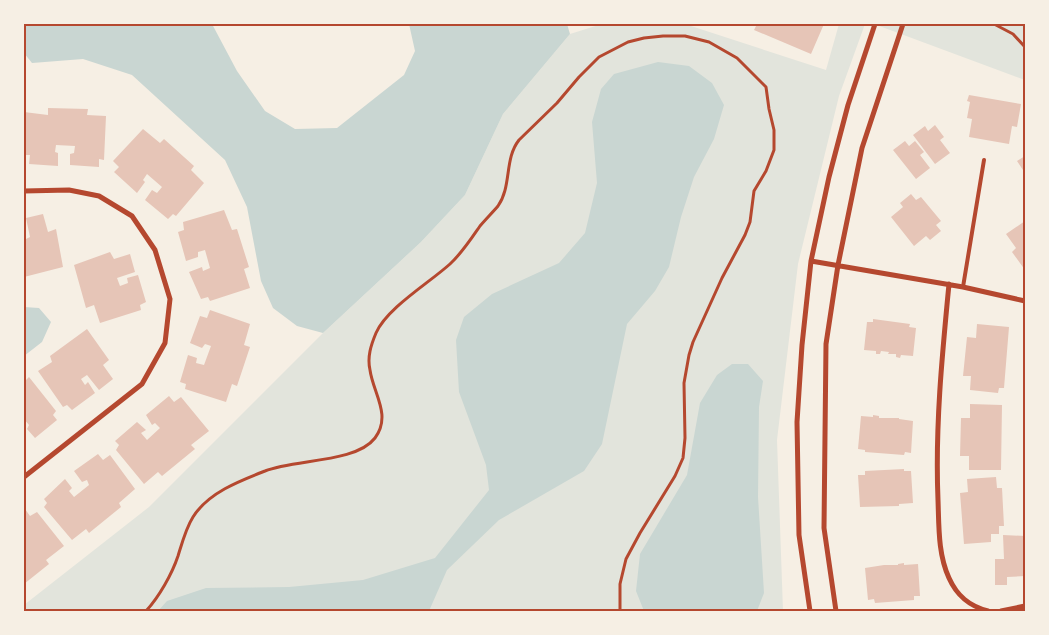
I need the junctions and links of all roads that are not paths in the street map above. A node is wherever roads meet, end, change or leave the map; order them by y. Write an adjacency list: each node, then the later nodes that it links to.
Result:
1 (875, 24): 5 (street)
2 (903, 24): 6 (street)
3 (984, 160): 8 (lane)
4 (24, 191): 10 (street)
5 (811, 261): 6 (street); 12 (street)
6 (838, 264): 7 (street); 13 (street)
7 (948, 284): 8 (street); 14 (street)
8 (963, 287): 9 (street)
9 (1025, 300)
10 (24, 477)
11 (1025, 606): 15 (street)
12 (810, 611)
13 (836, 611)
14 (988, 611)
15 (1001, 611)

